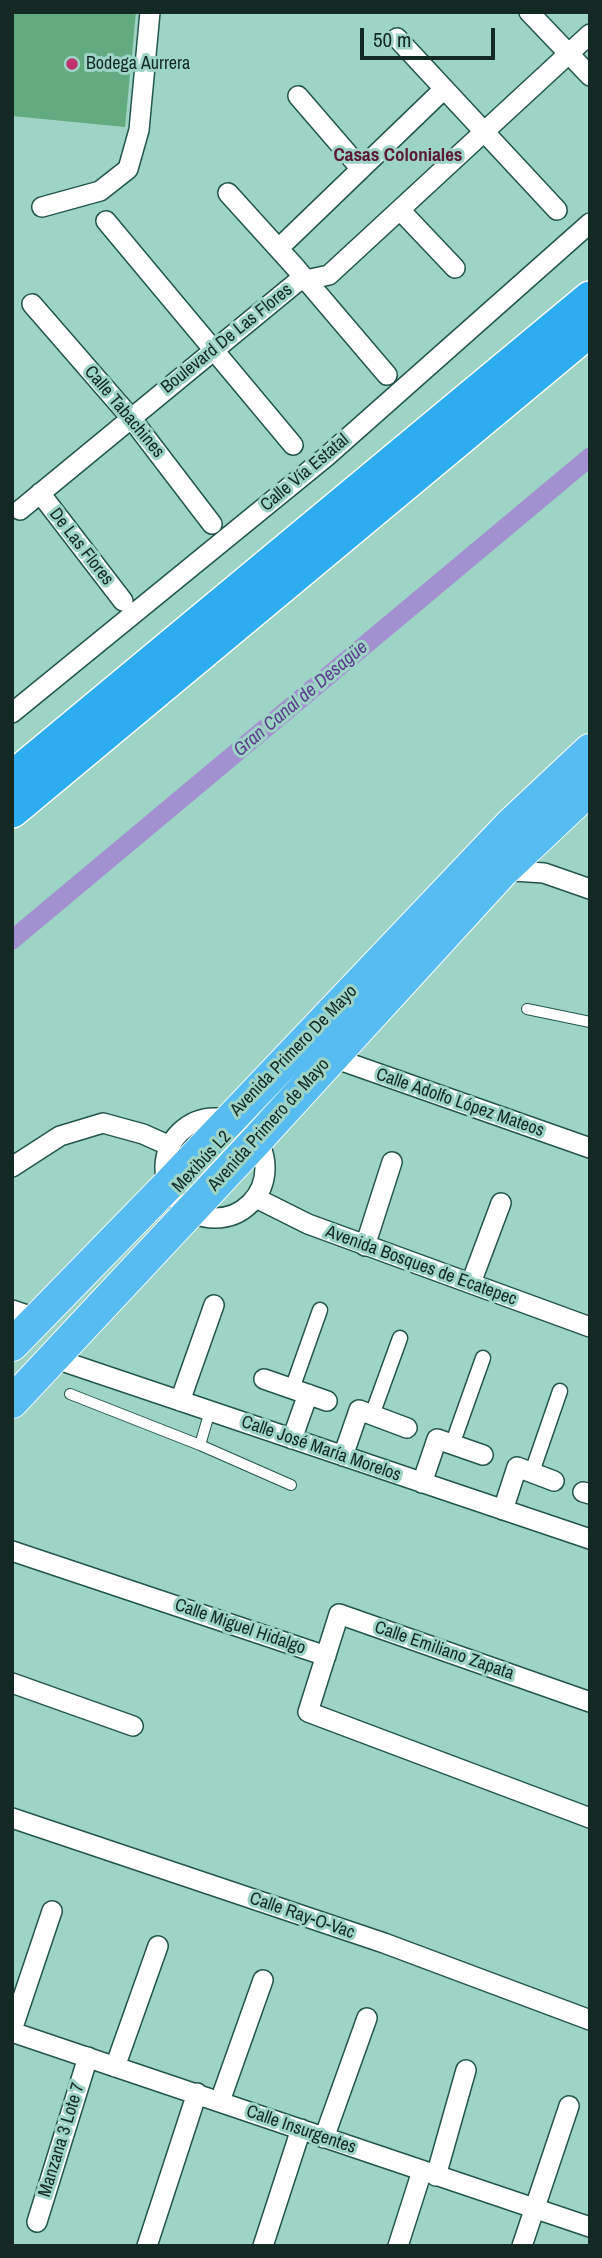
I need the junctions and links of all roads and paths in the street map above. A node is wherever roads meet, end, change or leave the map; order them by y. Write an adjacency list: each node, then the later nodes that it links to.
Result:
1 (150, 12): 12 (street)
2 (529, 12): 5 (street)
3 (590, 34): 5 (street, Boulevard De Las Flores)
4 (397, 38): 7 (street)
5 (568, 55): 6 (street); 9 (street, Boulevard De Las Flores)
6 (590, 76)
7 (444, 89): 9 (street); 10 (street)
8 (298, 96): 10 (street)
9 (484, 132): 13 (street, Boulevard De Las Flores); 14 (street)
10 (361, 169): 17 (street)
11 (228, 193): 17 (street)
12 (42, 207)
13 (400, 210): 18 (street); 19 (street, Boulevard De Las Flores)
14 (557, 210)
15 (106, 221): 23 (street)
16 (590, 223): 31 (street, Calle Vía Estatal)
17 (279, 248): 19 (street)
18 (455, 268)
19 (306, 280): 23 (street, Boulevard De Las Flores); 24 (street)
20 (590, 298): 33 (highway)
21 (32, 304): 25 (street, Calle Tabachines)
22 (590, 330): 34 (highway)
23 (215, 349): 25 (street, Boulevard De Las Flores); 26 (street)
24 (387, 375)
25 (131, 418): 27 (street, Boulevard De Las Flores); 29 (street, Calle Tabachines)
26 (293, 445)
27 (40, 493): 28 (street, Boulevard De Las Flores); 30 (street, De Las Flores)
28 (20, 510)
29 (212, 524)
30 (123, 601)
31 (12, 713)
32 (588, 768): 35 (highway, Avenida Primero De Mayo)
33 (12, 778)
34 (12, 810)
35 (523, 833): 36 (highway, Avenida Primero De Mayo); 37 (street)
36 (486, 870): 37 (street); 41 (highway, Avenida Primero de Mayo); 42 (highway, Avenida Primero De Mayo)
37 (544, 873): 38 (street)
38 (589, 888)
39 (527, 1009): 40 (lane)
40 (590, 1022)
41 (331, 1057): 42 (highway, Avenida Primero de Mayo); 44 (street, Calle Adolfo López Mateos)
42 (243, 1129): 43 (street); 47 (street); 48 (highway, Avenida Primero De Mayo)
43 (170, 1146): 46 (street); 48 (street)
44 (590, 1148)
45 (392, 1162): 50 (street)
46 (12, 1167)
47 (256, 1198): 48 (street); 50 (street, Avenida Bosques de Ecatepec)
48 (178, 1199): 55 (highway, Avenida Primero De Mayo); 57 (highway); 60 (lane, Mexibús L2)
49 (501, 1203): 51 (street)
50 (365, 1246): 51 (street, Avenida Bosques de Ecatepec)
51 (471, 1283): 54 (street, Avenida Bosques de Ecatepec)
52 (214, 1305): 64 (street)
53 (320, 1310): 61 (street)
54 (589, 1323)
55 (20, 1332)
56 (400, 1338): 68 (street)
57 (53, 1358): 64 (street, Calle José María Morelos); 66 (highway)
58 (483, 1358): 71 (street)
59 (264, 1379): 61 (street)
60 (12, 1389)
61 (300, 1391): 65 (street); 70 (street)
62 (560, 1391): 75 (street)
63 (70, 1394): 72 (lane)
64 (180, 1401): 67 (street, Calle José María Morelos)
65 (327, 1401)
66 (12, 1402)
67 (210, 1411): 70 (street, Calle José María Morelos); 72 (lane)
68 (372, 1415): 69 (street); 74 (street)
69 (407, 1428)
70 (292, 1439): 74 (street, Calle José María Morelos)
71 (452, 1445): 73 (street); 77 (street)
72 (200, 1446): 78 (lane)
73 (483, 1455)
74 (344, 1456): 77 (street, Calle José María Morelos)
75 (532, 1472): 76 (street); 79 (street)
76 (554, 1481)
77 (422, 1483): 79 (street, Calle José María Morelos)
78 (291, 1485)
79 (503, 1510): 80 (street, Calle José María Morelos)
80 (590, 1539)
81 (12, 1551): 82 (street, Calle Miguel Hidalgo)
82 (326, 1656): 84 (street, Calle Emiliano Zapata); 87 (street, Calle Miguel Hidalgo)
83 (12, 1683): 85 (street)
84 (590, 1703)
85 (133, 1726)
86 (12, 1818): 92 (street, Calle Ray-O-Vac)
87 (590, 1818)
88 (52, 1911): 93 (street)
89 (158, 1946): 95 (street)
90 (263, 1980): 98 (street)
91 (367, 2018): 101 (street)
92 (590, 2020)
93 (12, 2031): 94 (street, Calle Insurgentes)
94 (88, 2057): 95 (street, Calle Insurgentes); 104 (street, Manzana 3 Lote 7)
95 (115, 2067): 97 (street, Calle Insurgentes)
96 (466, 2070): 102 (street)
97 (197, 2093): 98 (street, Calle Insurgentes); 106 (street)
98 (220, 2101): 100 (street, Calle Insurgentes)
99 (569, 2106): 103 (street)
100 (301, 2129): 101 (street, Calle Insurgentes); 107 (street)
101 (324, 2138): 102 (street, Calle Insurgentes)
102 (429, 2173): 103 (street, Calle Insurgentes); 108 (street)
103 (535, 2208): 105 (street, Calle Insurgentes); 109 (street)
104 (37, 2222)
105 (590, 2227)
106 (147, 2246)
107 (263, 2246)
108 (398, 2246)
109 (522, 2246)

